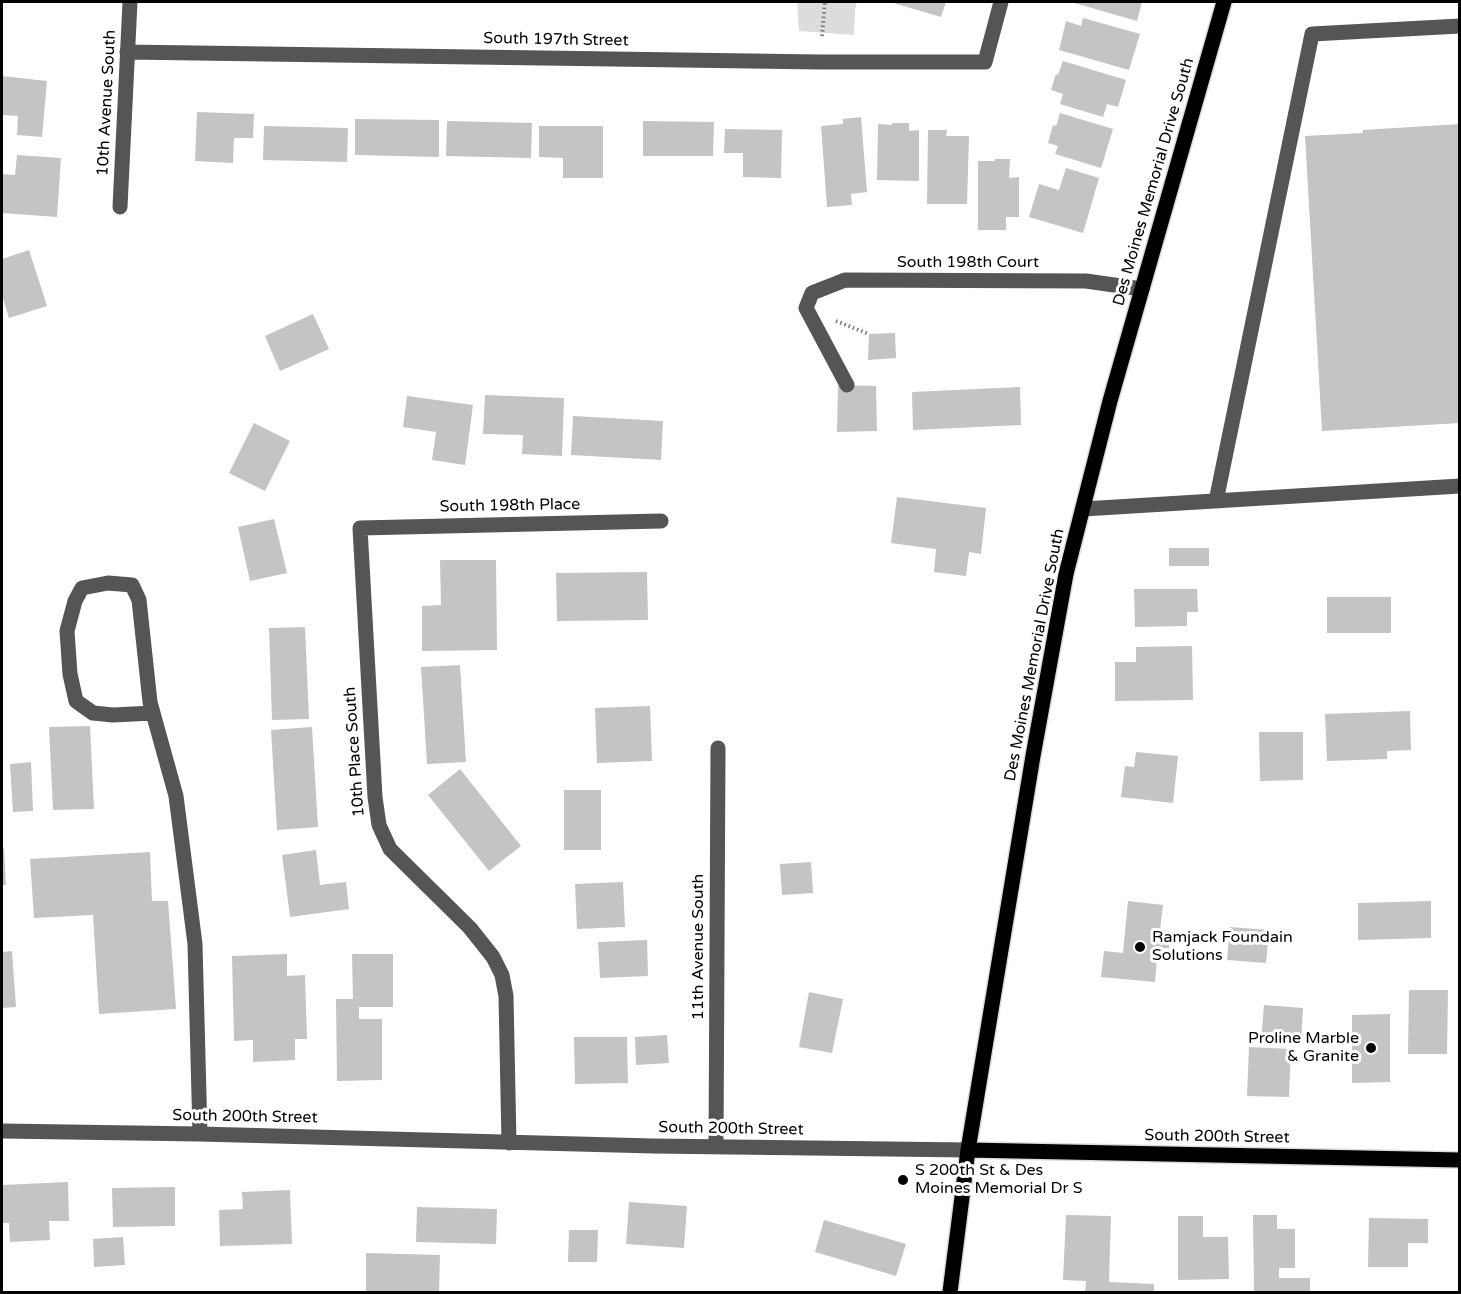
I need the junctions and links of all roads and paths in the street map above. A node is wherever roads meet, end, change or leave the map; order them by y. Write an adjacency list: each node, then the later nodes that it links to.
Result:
1 (130, 2): 7 (street, 10th Avenue South)
2 (825, 2): 6 (path)
3 (1001, 2): 7 (street, South 197th Street)
4 (1224, 2): 9 (main road, Des Moines Memorial Drive South)
5 (1460, 26): 12 (street)
6 (822, 36)
7 (128, 52): 8 (street, 10th Avenue South)
8 (120, 207)
9 (1142, 289): 10 (street, South 198th Court); 13 (main road, Des Moines Memorial Drive South)
10 (847, 385)
11 (1460, 486): 12 (street)
12 (1216, 501): 13 (street)
13 (1083, 509): 22 (main road, Des Moines Memorial Drive South)
14 (661, 520): 15 (street, South 198th Place)
15 (360, 528): 20 (street, 10th Place South)
16 (153, 713): 16 (street); 19 (street)
17 (718, 748): 21 (street, 11th Avenue South)
18 (2, 1131): 19 (street, South 200th Street)
19 (200, 1134): 20 (street, South 200th Street)
20 (509, 1143): 21 (street, South 200th Street)
21 (716, 1147): 22 (street, South 200th Street)
22 (968, 1150): 23 (main road, South 200th Street); 24 (main road, Des Moines Memorial Drive South)
23 (1460, 1160)
24 (950, 1293)

